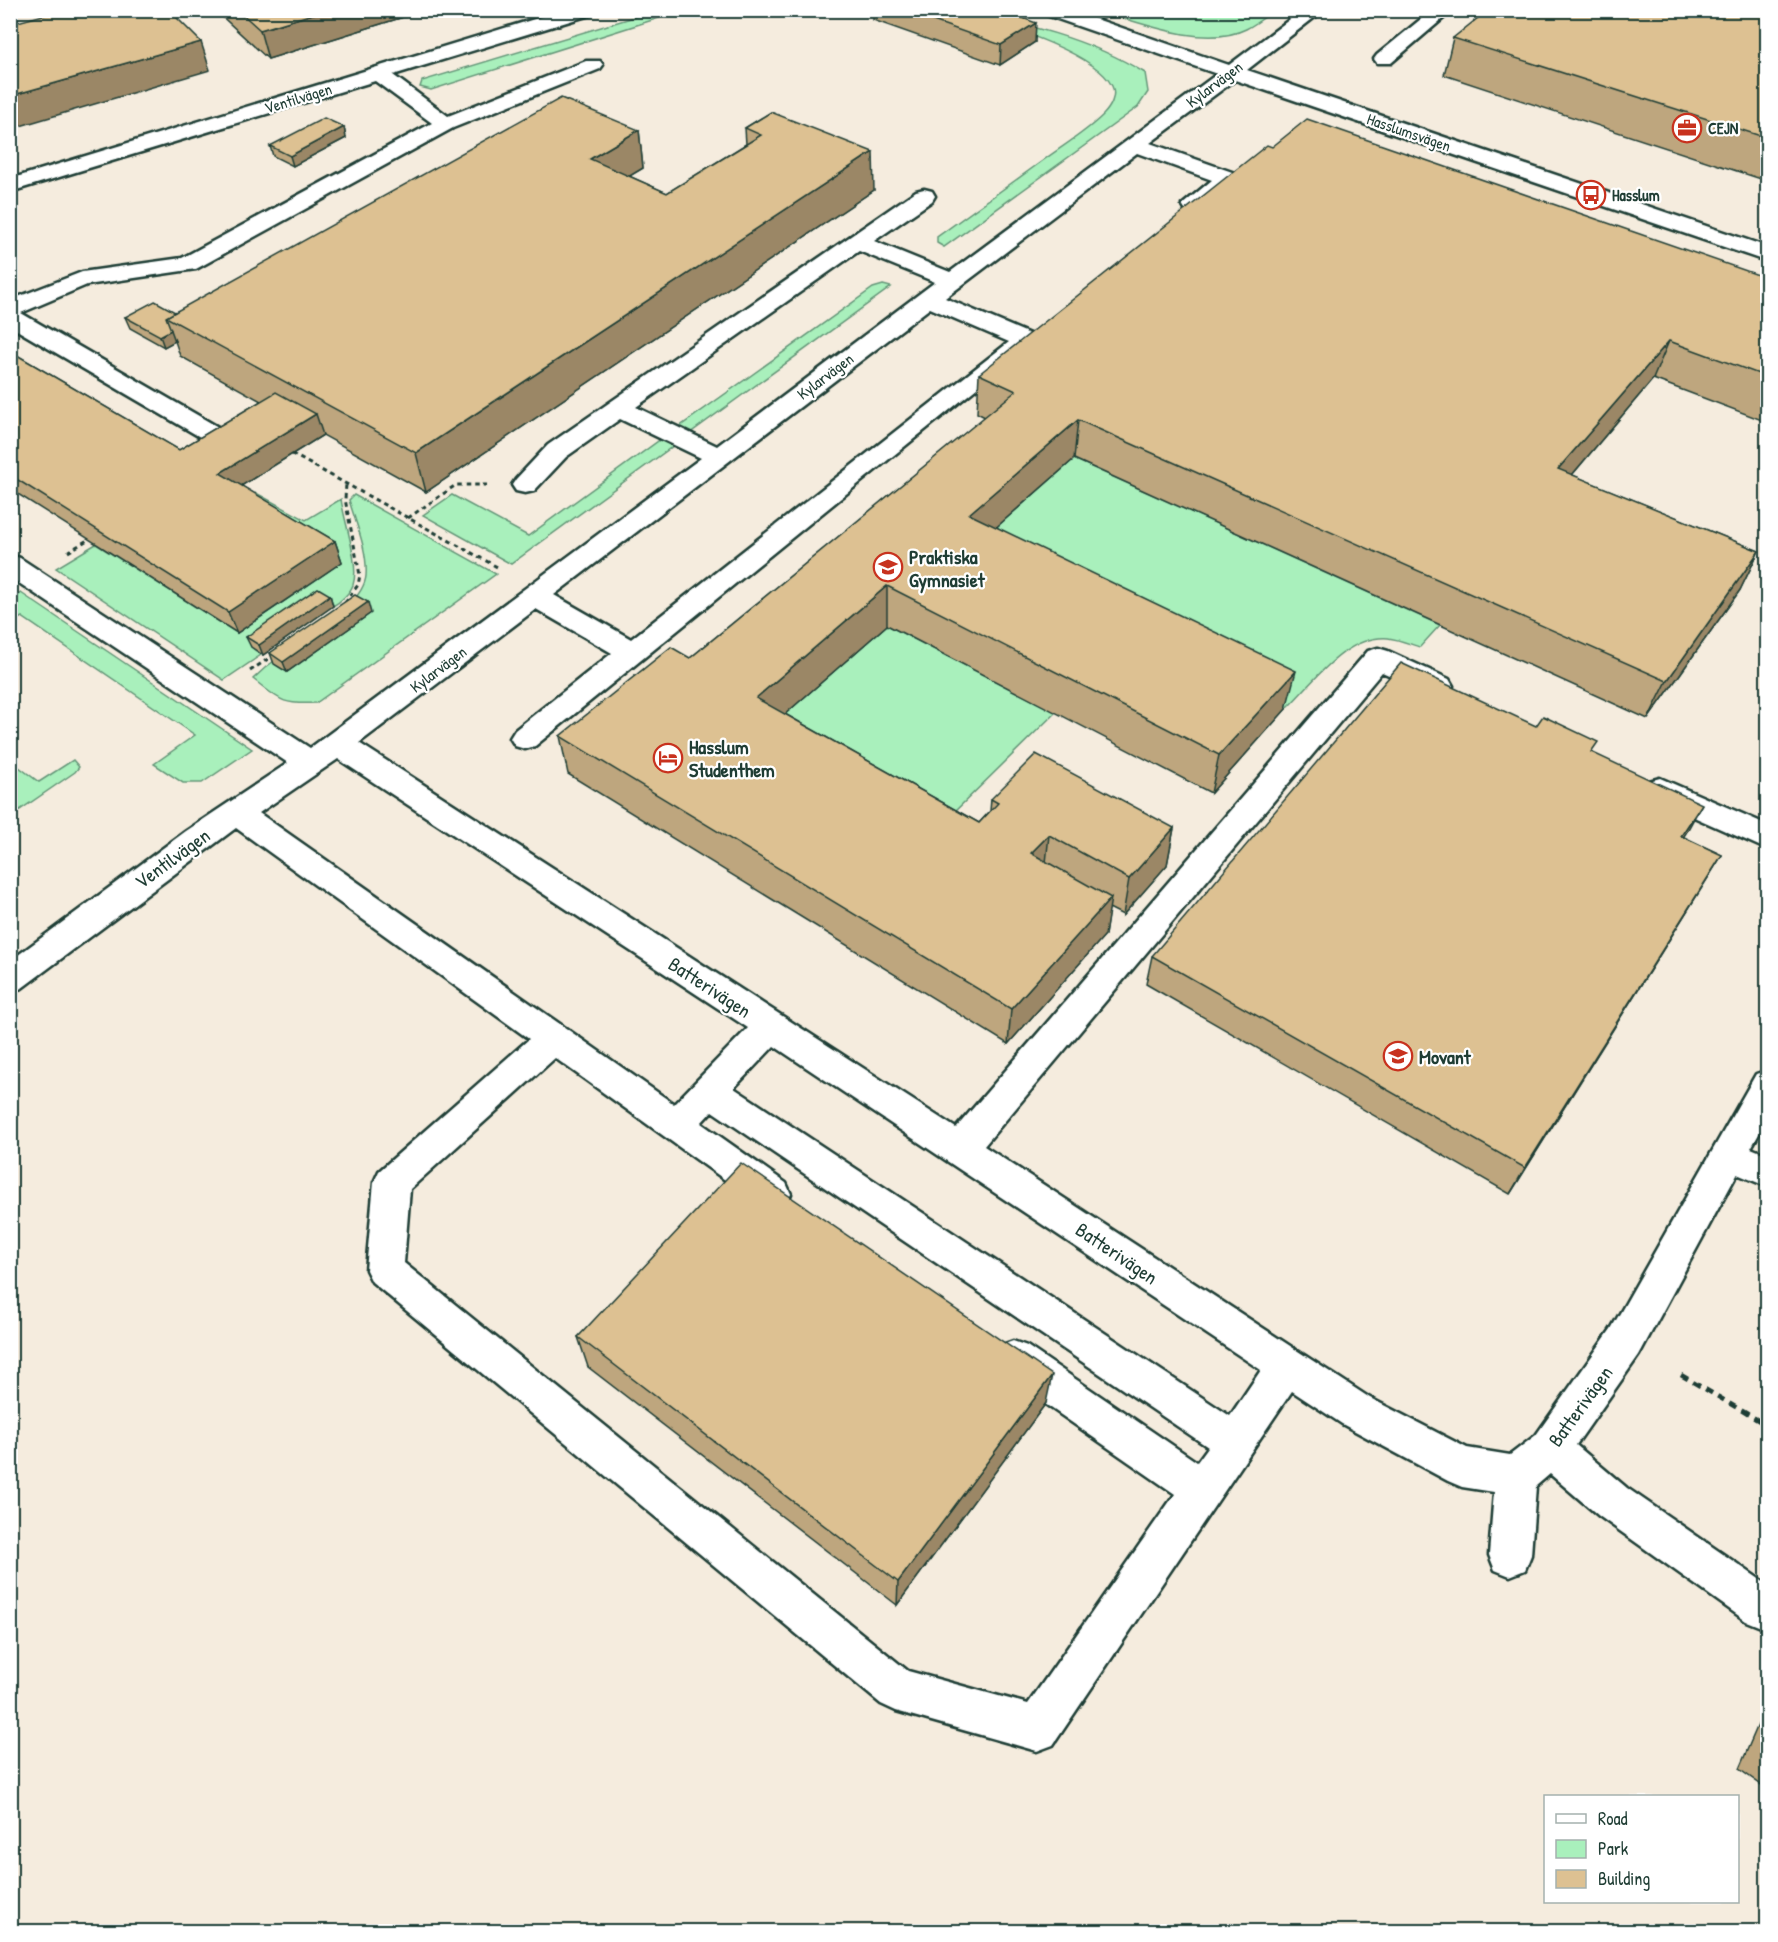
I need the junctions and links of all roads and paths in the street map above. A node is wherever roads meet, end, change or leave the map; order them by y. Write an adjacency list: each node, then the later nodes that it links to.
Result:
1 (586, 10): 8 (street, Ventilvägen)
2 (1050, 10): 7 (street, Hasslumsvägen)
3 (1315, 10): 7 (street, Kylarvägen)
4 (1444, 10): 5 (street)
5 (1384, 59)
6 (593, 65): 9 (street)
7 (1231, 71): 10 (street, Kylarvägen); 15 (street, Hasslumsvägen)
8 (377, 73): 9 (street); 11 (street, Ventilvägen)
9 (446, 124): 18 (street)
10 (1133, 144): 13 (street); 16 (street, Kylarvägen)
11 (10, 186)
12 (924, 196): 14 (street)
13 (1172, 222)
14 (856, 242): 16 (street); 20 (street)
15 (1767, 255)
16 (952, 280): 17 (street, Kylarvägen)
17 (928, 298): 23 (street, Kylarvägen); 31 (street)
18 (10, 309)
19 (10, 316): 21 (street)
20 (618, 408): 23 (street); 25 (street)
21 (221, 439)
22 (292, 454): 24 (path)
23 (718, 456): 29 (street, Kylarvägen)
24 (346, 484): 26 (path); 30 (path)
25 (525, 486): 26 (path)
26 (408, 518): 28 (path)
27 (10, 564): 33 (street, Batterivägen)
28 (506, 572)
29 (534, 596): 31 (street); 36 (street, Kylarvägen)
30 (342, 607)
31 (633, 652): 35 (street)
32 (276, 653): 33 (path)
33 (213, 698): 36 (street, Batterivägen)
34 (1465, 698): 46 (street)
35 (525, 738)
36 (324, 753): 38 (street, Ventilvägen); 41 (street, Batterivägen)
37 (1638, 778): 39 (street)
38 (235, 812): 40 (street, Ventilvägen); 42 (street)
39 (1767, 838)
40 (10, 979)
41 (771, 1026): 44 (street); 46 (street, Batterivägen)
42 (553, 1039): 45 (street); 57 (street)
43 (1767, 1084): 47 (street, Batterivägen)
44 (710, 1090): 45 (street); 54 (street)
45 (676, 1126): 49 (street)
46 (960, 1149): 51 (street, Batterivägen)
47 (1729, 1154): 48 (street); 55 (street, Batterivägen)
48 (1767, 1172)
49 (802, 1214)
50 (987, 1341): 57 (street)
51 (1287, 1366): 54 (street); 56 (street, Batterivägen)
52 (1681, 1375): 53 (path)
53 (1767, 1426)
54 (1235, 1442): 57 (street)
55 (1550, 1449): 56 (street, Batterivägen); 59 (street)
56 (1516, 1476): 58 (street)
57 (1202, 1490)
58 (1510, 1555)
59 (1761, 1606)

